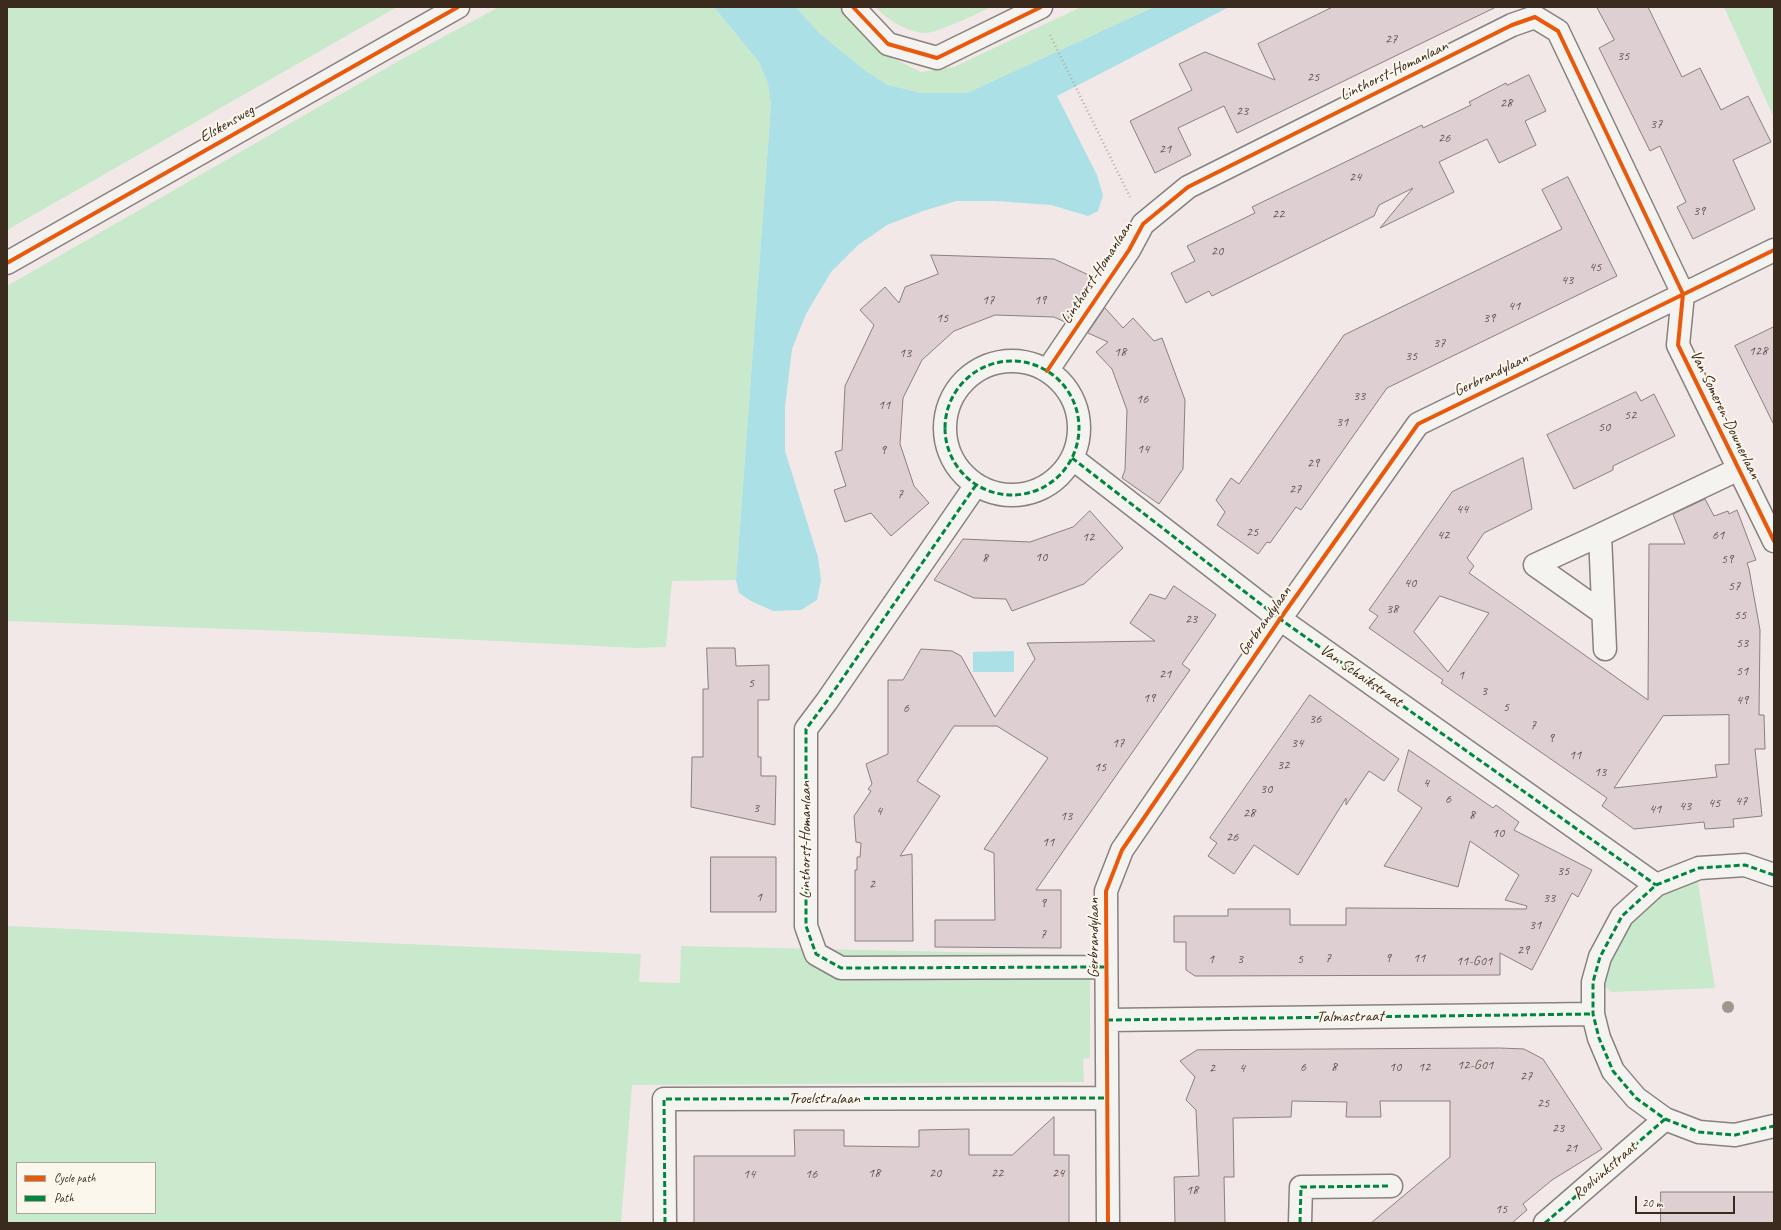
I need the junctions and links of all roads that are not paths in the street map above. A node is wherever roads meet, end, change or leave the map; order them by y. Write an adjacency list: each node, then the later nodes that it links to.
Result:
1 (458, 7): 5 (street, Elskensweg)
2 (853, 7): 3 (street)
3 (1041, 7)
4 (1774, 250): 6 (street, Gerbrandylaan)
5 (7, 263)
6 (1683, 294): 7 (street, Linthorst-Homanlaan); 9 (street, Van Someren-Downerlaan); 14 (street, Gerbrandylaan)
7 (1047, 371): 8 (street); 10 (street)
8 (1072, 458): 10 (street); 14 (street, Van Schaikstraat)
9 (1739, 469): 11 (street); 12 (street, Van Someren-Downerlaan)
10 (976, 485): 18 (street, Linthorst-Homanlaan)
11 (1600, 535): 13 (street); 13 (street)
12 (1774, 541)
13 (1603, 613): 15 (street)
14 (1280, 619): 17 (street, Van Schaikstraat); 18 (street, Gerbrandylaan)
15 (1605, 649)
16 (1774, 875): 17 (street)
17 (1656, 885): 19 (street)
18 (1106, 967): 20 (street, Gerbrandylaan)
19 (1593, 1014): 20 (street, Talmastraat); 22 (street)
20 (1107, 1020): 21 (street, Gerbrandylaan)
21 (1107, 1098): 25 (street, Troelstralaan); 26 (street, Gerbrandylaan)
22 (1665, 1119): 23 (street); 28 (street, Roolvinkstraat)
23 (1774, 1126)
24 (1391, 1186): 27 (street)
25 (665, 1223)
26 (1108, 1223)
27 (1300, 1223)
28 (1545, 1223)

